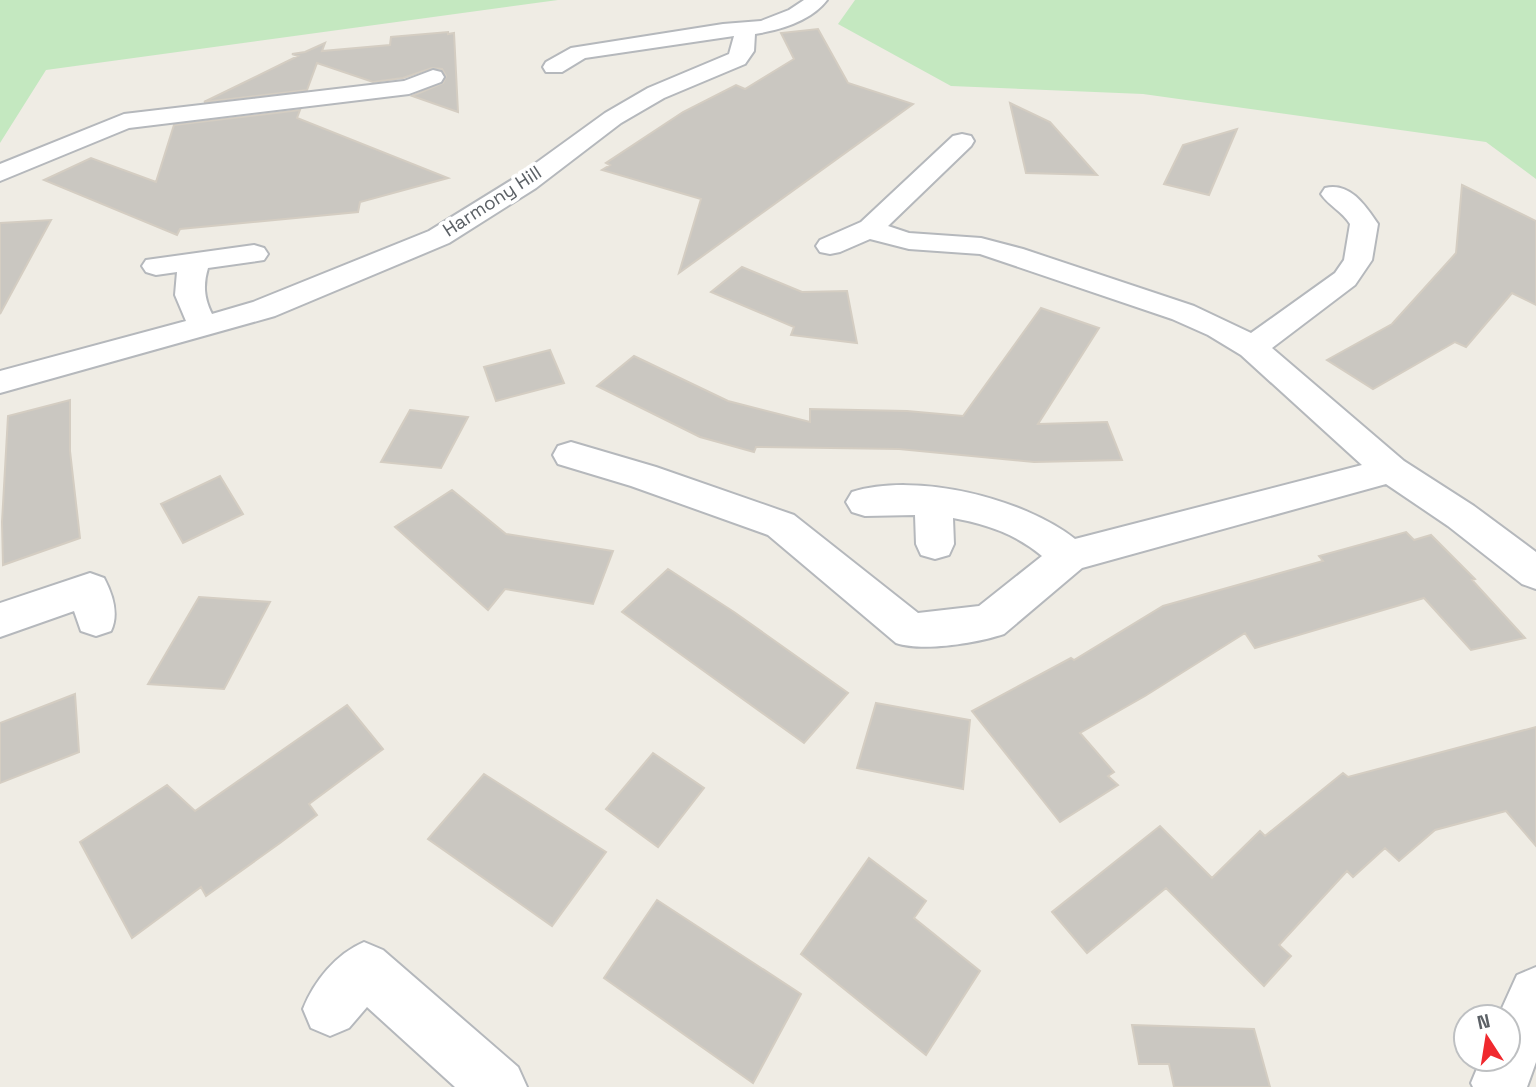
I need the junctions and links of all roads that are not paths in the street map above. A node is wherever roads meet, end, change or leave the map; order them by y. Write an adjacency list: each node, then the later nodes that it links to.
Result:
1 (817, 0): 2 (street)
2 (745, 31): 3 (street); 13 (street, Harmony Hill)
3 (554, 66)
4 (433, 77): 6 (street)
5 (962, 141): 8 (street)
6 (0, 173)
7 (1334, 194): 14 (street)
8 (871, 228): 9 (street); 14 (street)
9 (830, 246)
10 (254, 254): 11 (street)
11 (197, 261): 12 (street); 13 (street)
12 (156, 267)
13 (204, 326): 15 (street, Harmony Hill)
14 (1252, 348): 17 (street)
15 (0, 382)
16 (571, 455): 21 (street)
17 (1391, 470): 21 (street); 22 (street)
18 (933, 501): 19 (street); 20 (street); 21 (street)
19 (865, 502)
20 (935, 544)
21 (1069, 556)
22 (1536, 573)
23 (96, 619): 24 (street)
24 (0, 620)
25 (1534, 1000): 27 (street)
26 (330, 1009): 28 (street)
27 (1500, 1083)
28 (498, 1087)

